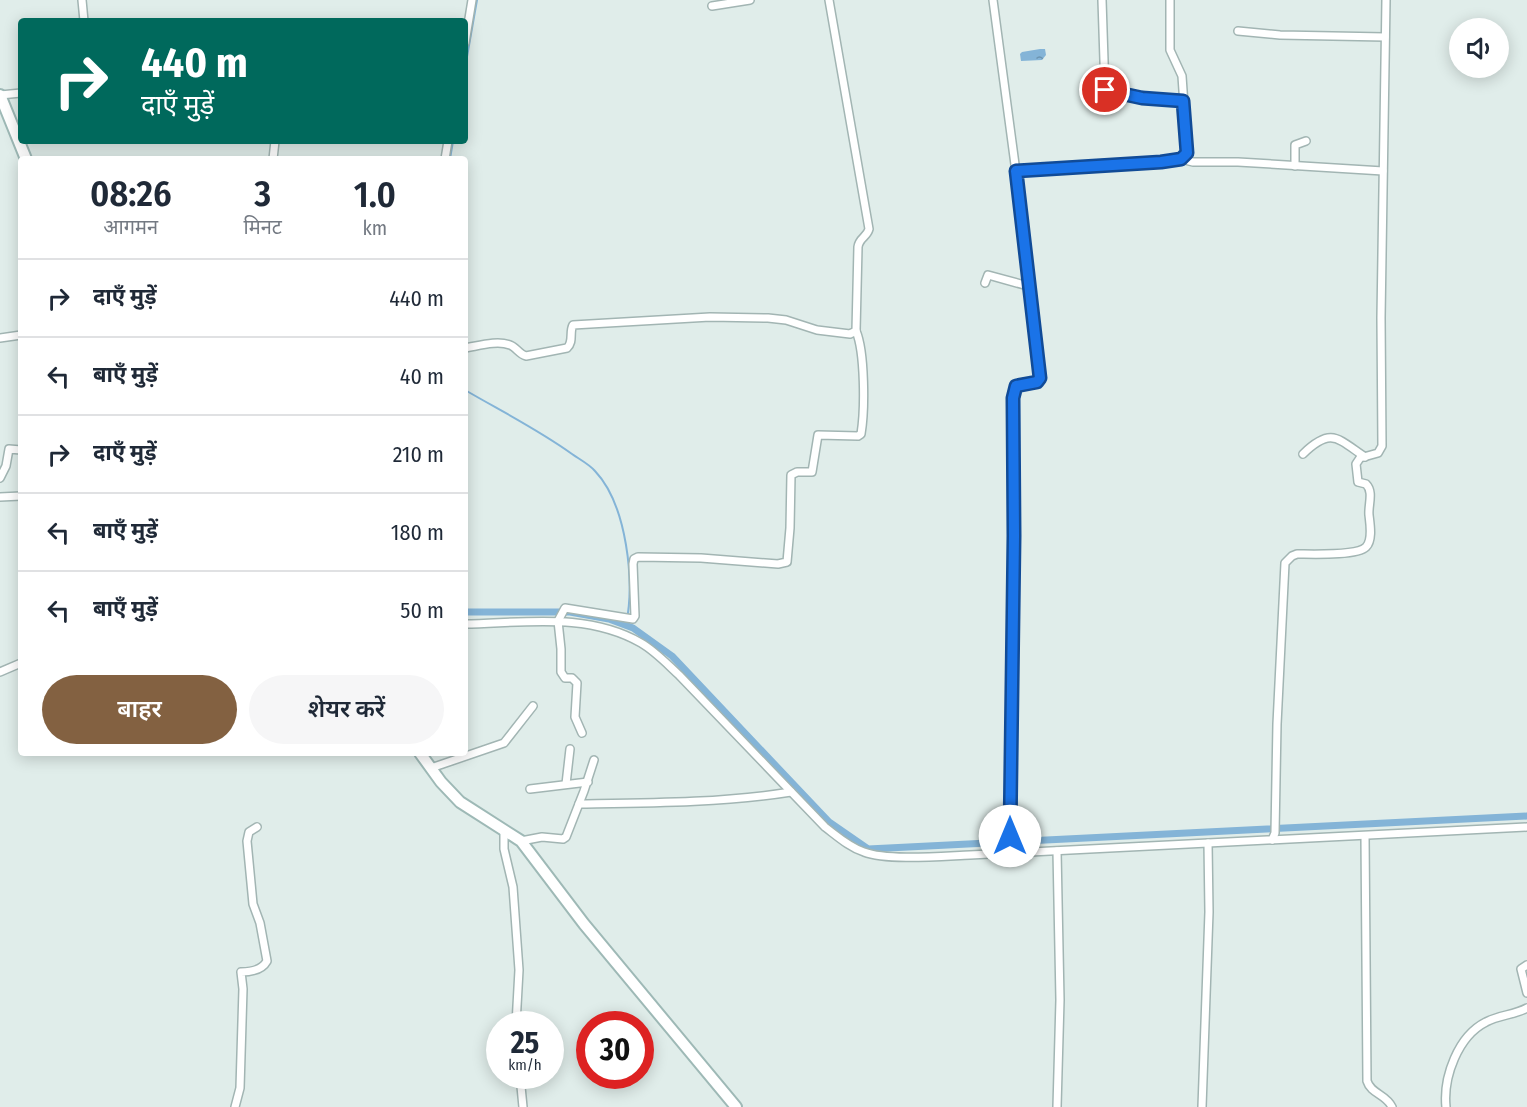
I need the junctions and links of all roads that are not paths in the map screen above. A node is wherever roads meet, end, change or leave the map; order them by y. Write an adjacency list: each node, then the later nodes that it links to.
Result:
1 (81, 0): 10 (street)
2 (472, 0): 11 (street)
3 (750, 0): 9 (street)
4 (830, 0): 25 (street)
5 (993, 0): 21 (street)
6 (1102, 0): 16 (street)
7 (1170, 0): 16 (street)
8 (1386, 0): 13 (street)
9 (712, 6)
10 (84, 18)
11 (468, 25)
12 (1238, 31): 13 (street)
13 (1385, 37): 22 (street)
14 (18, 93): 15 (street)
15 (0, 95): 17 (main road)
16 (1183, 101): 19 (street)
17 (18, 139)
18 (1306, 141): 20 (street)
19 (1181, 159): 20 (street); 21 (street)
20 (1295, 166): 22 (street)
21 (1016, 171): 24 (street)
22 (1383, 171): 31 (street)
23 (985, 283): 24 (street)
24 (1028, 286): 60 (street)
25 (856, 332): 28 (street); 35 (street)
26 (18, 335): 27 (street)
27 (0, 338)
28 (468, 348)
29 (18, 450): 32 (street)
30 (1303, 454): 31 (street)
31 (1365, 457): 56 (street)
32 (0, 478)
33 (18, 496): 34 (street)
34 (0, 497)
35 (560, 619): 36 (street); 40 (street); 50 (street)
36 (468, 624)
37 (18, 664): 38 (street)
38 (0, 672)
39 (533, 706): 42 (street)
40 (582, 733)
41 (570, 749): 48 (street)
42 (468, 755)
43 (422, 756): 46 (main road)
44 (466, 756): 46 (street)
45 (594, 760): 47 (street)
46 (431, 768): 54 (main road)
47 (588, 782): 48 (street); 51 (street)
48 (566, 784): 49 (street)
49 (530, 789)
50 (791, 792): 51 (street); 60 (street)
51 (579, 804): 57 (street)
52 (257, 827): 66 (street)
53 (1527, 827): 55 (street)
54 (504, 830): 57 (main road); 64 (street)
55 (1365, 836): 56 (street); 71 (street)
56 (1273, 837): 58 (street)
57 (521, 841): 68 (main road)
58 (1208, 843): 59 (street); 70 (street)
59 (1057, 851): 60 (street); 69 (street)
60 (1007, 854)
61 (1527, 965): 62 (street)
62 (1527, 993)
63 (1527, 1008): 72 (street)
64 (517, 1011)
65 (521, 1089): 67 (street)
66 (235, 1107)
67 (523, 1107)
68 (736, 1107)
69 (1057, 1107)
70 (1202, 1107)
71 (1392, 1107)
72 (1446, 1107)

